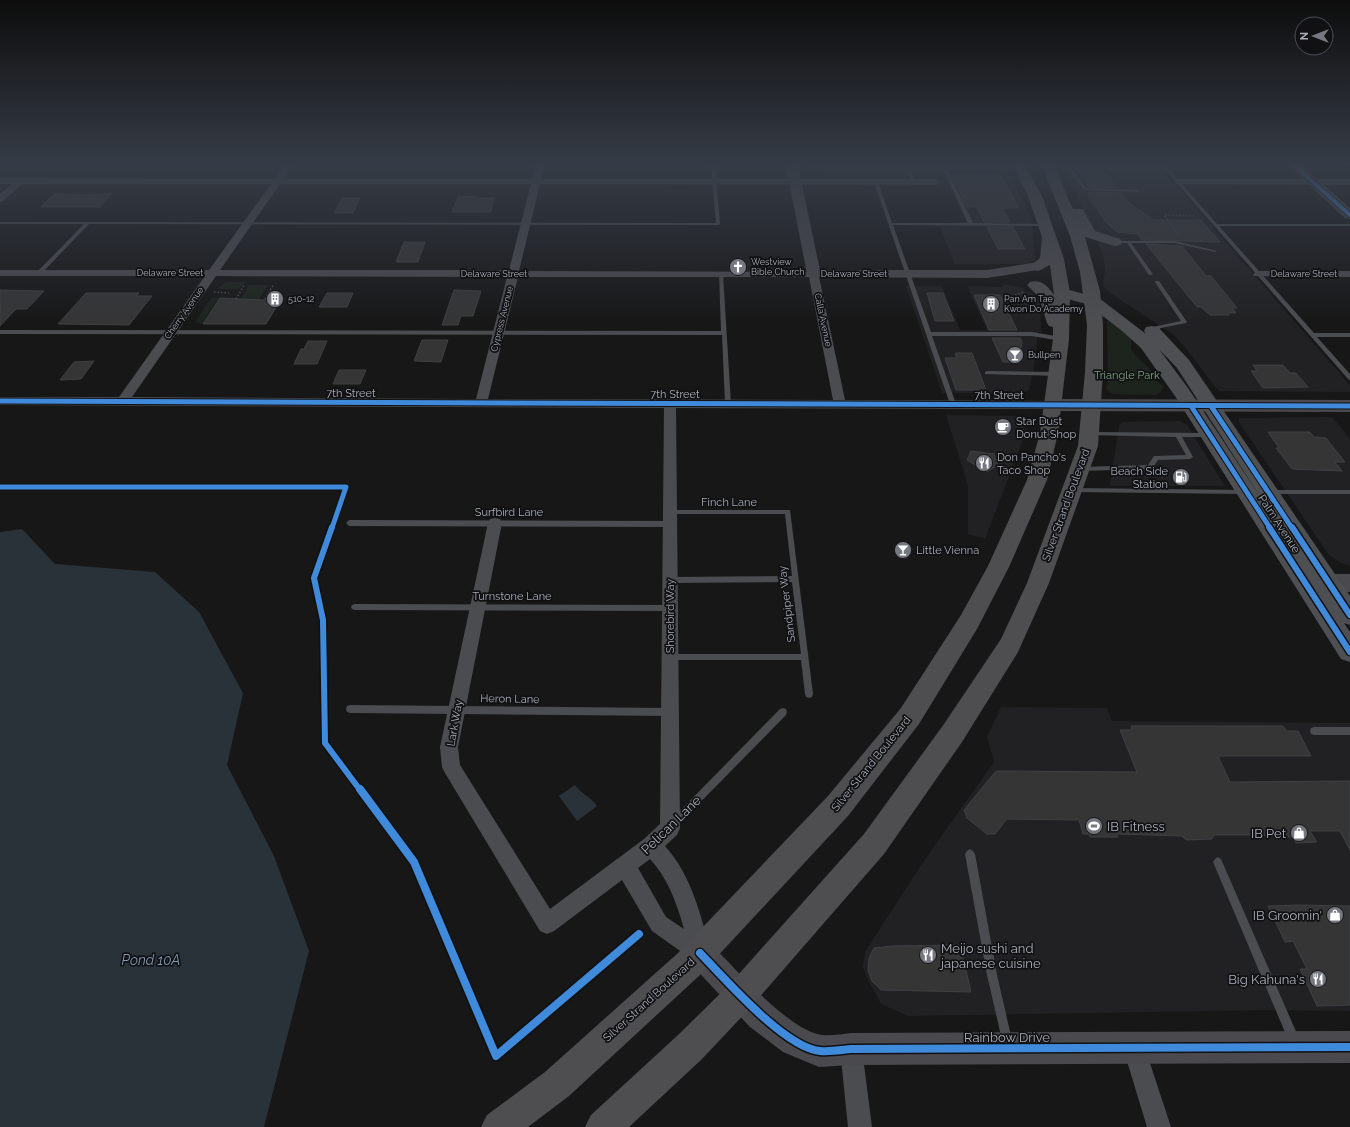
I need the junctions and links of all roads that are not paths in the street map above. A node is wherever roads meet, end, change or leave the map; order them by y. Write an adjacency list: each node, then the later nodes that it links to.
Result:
1 (251, 219): 13 (street, Cherry Avenue)
2 (527, 219): 16 (street, Cypress Avenue)
3 (717, 219): 16 (lane)
4 (803, 219): 28 (street, Calla Avenue)
5 (889, 219): 14 (lane)
6 (968, 219): 15 (lane)
7 (1043, 219): 19 (highway)
8 (1070, 219): 34 (highway)
9 (1082, 219): 20 (highway)
10 (1210, 219): 17 (lane)
11 (0, 223): 12 (lane)
12 (88, 223): 13 (lane); 24 (lane)
13 (247, 224): 16 (lane); 25 (street, Cherry Avenue)
14 (891, 224): 15 (lane); 29 (lane)
15 (971, 224): 19 (lane)
16 (525, 225): 26 (street, Cypress Avenue)
17 (1216, 225): 18 (lane); 32 (lane)
18 (1350, 225)
19 (1047, 230): 22 (highway); 37 (highway)
20 (1121, 242): 21 (lane); 31 (lane); 34 (highway)
21 (1215, 251)
22 (1038, 266): 30 (street, Delaware Street)
23 (0, 273): 24 (street, Delaware Street)
24 (39, 273): 25 (street, Delaware Street)
25 (212, 273): 26 (street, Delaware Street); 41 (street, Cherry Avenue)
26 (513, 274): 27 (street, Delaware Street); 42 (street, Cypress Avenue)
27 (721, 274): 28 (street, Delaware Street); 43 (lane)
28 (814, 274): 29 (street, Delaware Street); 56 (street, Calla Avenue)
29 (908, 274): 30 (street, Delaware Street); 44 (lane)
30 (987, 274): 36 (street, Delaware Street)
31 (1151, 274)
32 (1258, 274): 33 (street, Delaware Street); 45 (lane)
33 (1350, 274)
34 (1089, 279): 38 (highway); 39 (main road, Palm Avenue)
35 (1157, 282): 39 (lane)
36 (1035, 285): 47 (highway)
37 (1062, 293): 38 (main road, Palm Avenue); 47 (highway, Silver Strand Boulevard)
38 (1093, 301): 59 (highway, Silver Strand Boulevard); 60 (main road, Palm Avenue)
39 (1152, 331): 61 (main road, Palm Avenue)
40 (0, 332): 41 (lane)
41 (171, 332): 42 (lane); 52 (street, Cherry Avenue)
42 (498, 332): 43 (lane); 53 (street, Cypress Avenue)
43 (725, 333): 55 (lane)
44 (929, 334): 47 (lane); 57 (lane)
45 (1312, 335): 46 (lane); 50 (lane)
46 (1350, 335)
47 (1061, 336): 49 (highway, Silver Strand Boulevard)
48 (987, 373): 49 (lane)
49 (1057, 374): 58 (highway, Silver Strand Boulevard)
50 (1350, 378)
51 (0, 401): 52 (street, 7th Street)
52 (122, 402): 53 (street, 7th Street)
53 (481, 403): 54 (street, 7th Street)
54 (670, 404): 55 (street, 7th Street); 72 (street, Shorebird Way)
55 (728, 404): 56 (street, 7th Street)
56 (840, 404): 57 (street, 7th Street)
57 (953, 404): 58 (street, 7th Street)
58 (1053, 405): 59 (street, 7th Street); 100 (highway, Silver Strand Boulevard)
59 (1091, 406): 60 (street, 7th Street); 63 (highway, Silver Strand Boulevard)
60 (1191, 406): 61 (street, 7th Street); 65 (main road, Palm Avenue)
61 (1211, 406): 62 (street, 7th Street); 69 (main road, Palm Avenue)
62 (1350, 406)
63 (1089, 434): 64 (lane); 66 (highway, Silver Strand Boulevard)
64 (1177, 434): 65 (lane); 66 (lane)
65 (1209, 434): 68 (main road, Palm Avenue)
66 (1080, 469): 67 (highway, Silver Strand Boulevard)
67 (1073, 490): 68 (lane); 101 (highway, Silver Strand Boulevard)
68 (1246, 492): 69 (main road); 77 (main road, Palm Avenue)
69 (1269, 492): 70 (lane); 78 (main road, Palm Avenue)
70 (1350, 492)
71 (788, 512): 72 (lane, Finch Lane); 75 (lane, Sandpiper Way)
72 (670, 518): 74 (lane, Surfbird Lane); 76 (street, Shorebird Way)
73 (349, 523): 74 (lane, Surfbird Lane)
74 (495, 523): 81 (street, Lark Way)
75 (795, 579): 76 (lane); 86 (lane, Sandpiper Way)
76 (670, 580): 82 (street, Shorebird Way)
77 (1305, 583): 78 (street); 84 (main road, Palm Avenue)
78 (1329, 583): 79 (street); 83 (main road, Palm Avenue)
79 (1350, 583)
80 (354, 607): 81 (lane, Turnstone Lane)
81 (478, 607): 82 (lane, Turnstone Lane); 89 (street, Lark Way)
82 (670, 608): 85 (street, Shorebird Way)
83 (1350, 615)
84 (1350, 652)
85 (670, 657): 86 (lane); 90 (street, Shorebird Way)
86 (804, 657): 87 (lane, Sandpiper Way)
87 (809, 694)
88 (350, 709): 89 (lane, Heron Lane)
89 (457, 710): 90 (lane, Heron Lane); 99 (street, Lark Way)
90 (670, 712): 94 (street, Shorebird Way)
91 (783, 712): 94 (lane, Pelican Lane)
92 (1314, 731): 93 (lane)
93 (1350, 731)
94 (670, 828): 95 (street, Pelican Lane)
95 (651, 846): 98 (street, Pelican Lane); 100 (street)
96 (970, 854): 104 (lane)
97 (1218, 862): 102 (lane)
98 (625, 866): 99 (street, Pelican Lane); 100 (street)
99 (547, 924)
100 (700, 953): 101 (street, Rainbow Drive); 107 (highway, Silver Strand Boulevard)
101 (740, 996): 106 (street, Rainbow Drive); 108 (highway, Silver Strand Boulevard)
102 (1298, 1047): 103 (street, Rainbow Drive); 105 (street, Rainbow Drive)
103 (1350, 1047)
104 (1009, 1048): 105 (street, Rainbow Drive); 106 (street, Rainbow Drive)
105 (1134, 1048): 110 (street)
106 (851, 1049): 109 (street)
107 (499, 1127)
108 (603, 1127)
109 (860, 1127)
110 (1160, 1127)

